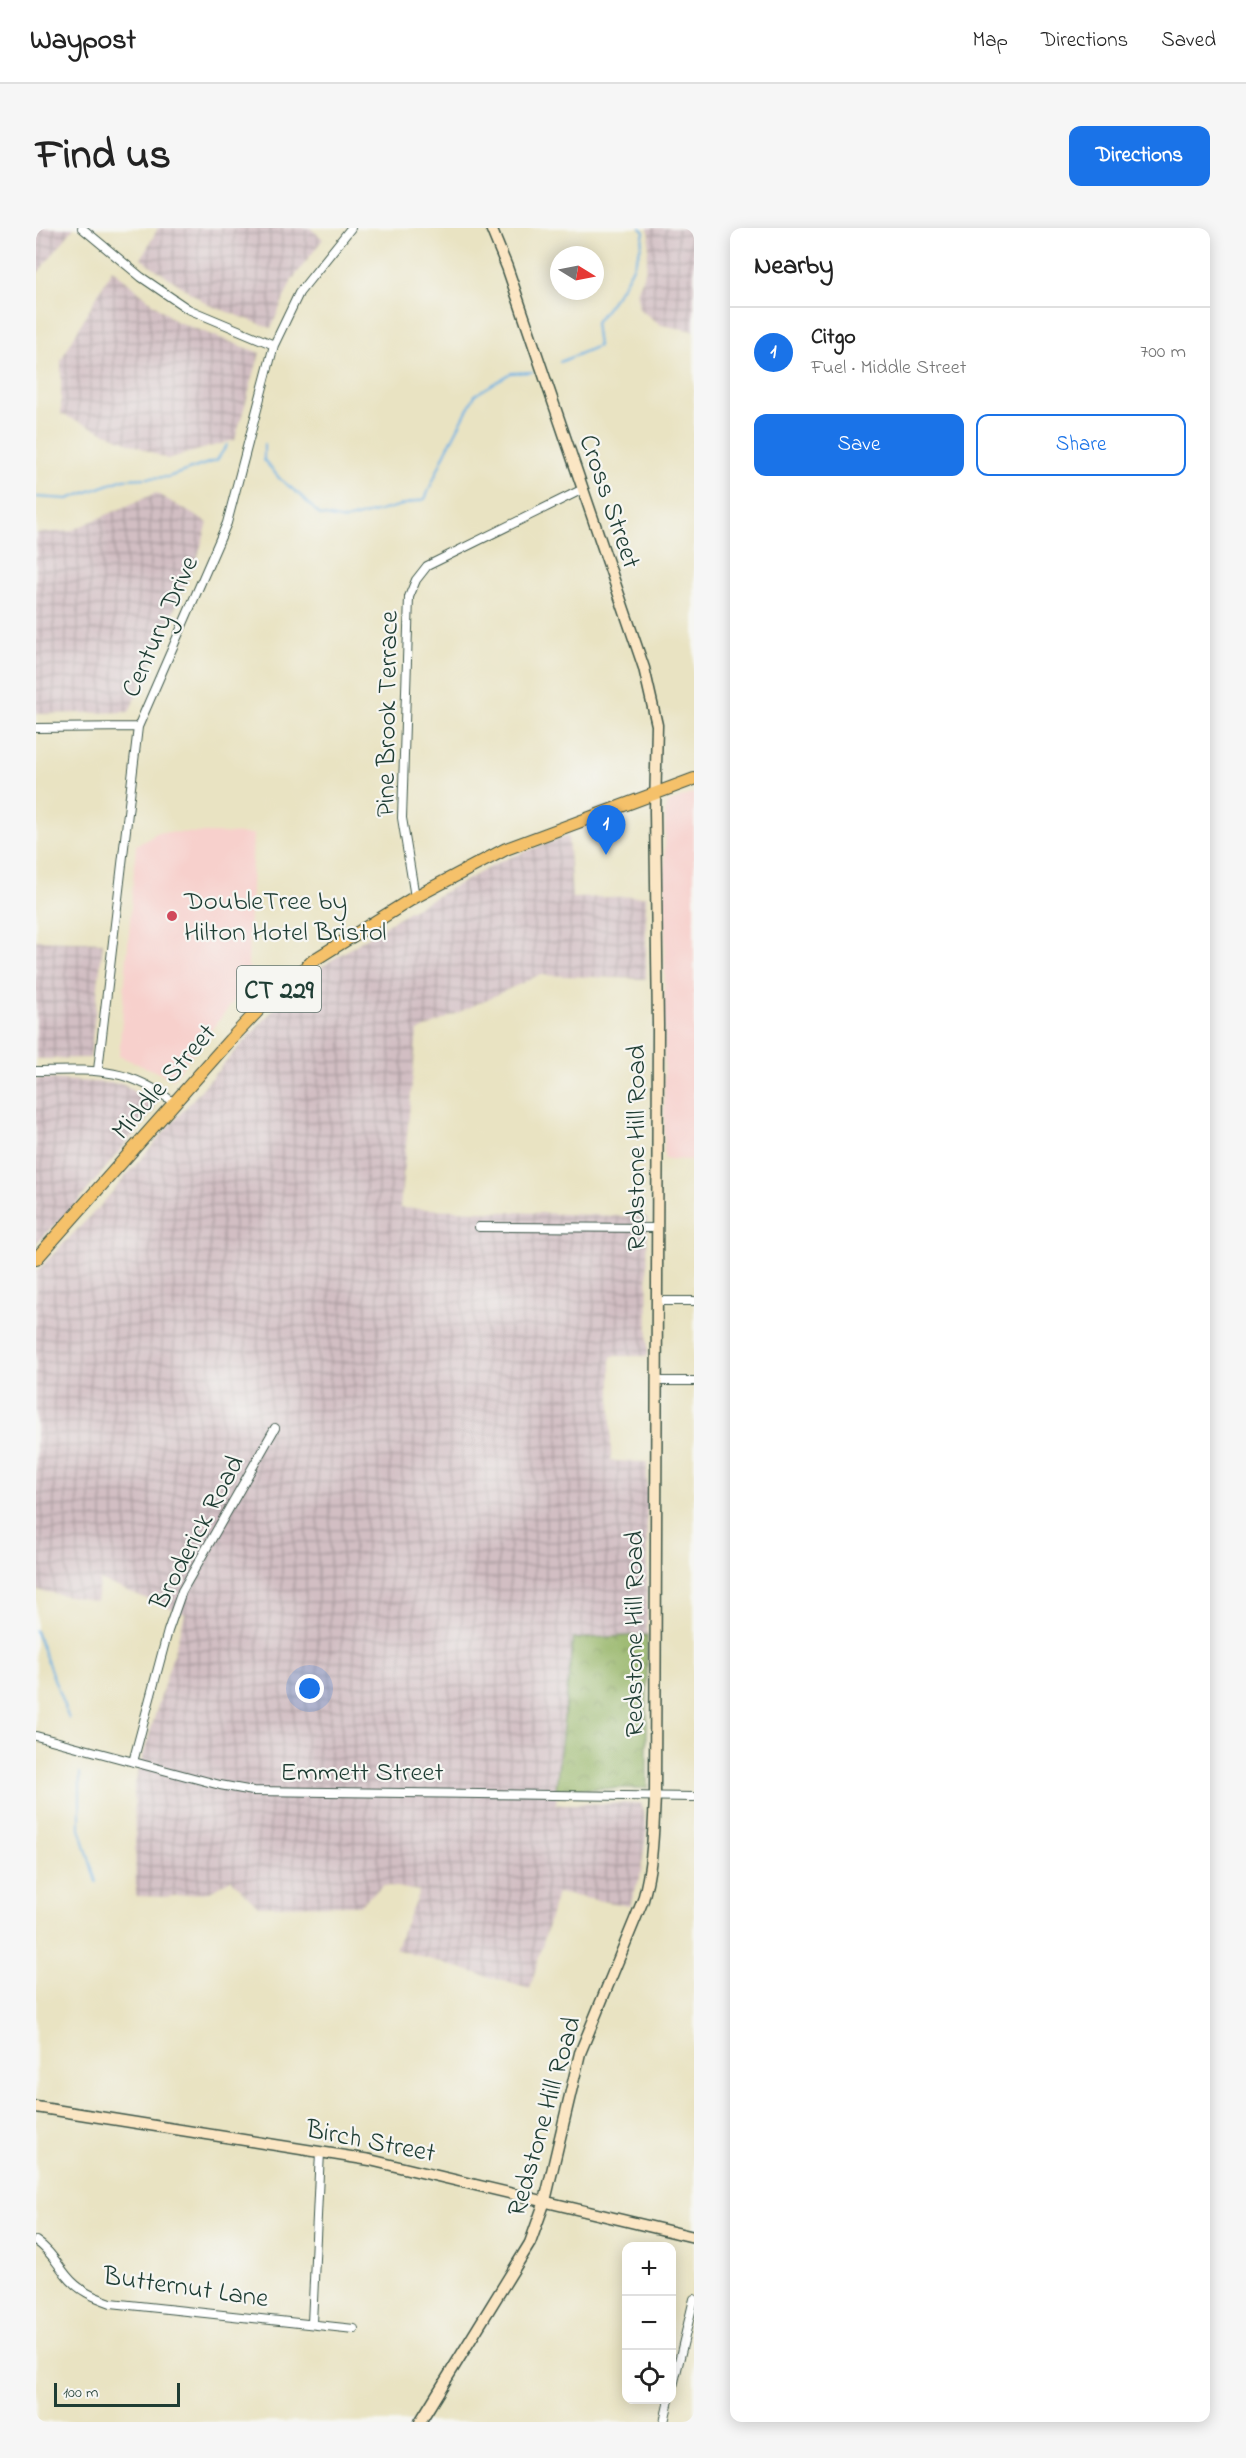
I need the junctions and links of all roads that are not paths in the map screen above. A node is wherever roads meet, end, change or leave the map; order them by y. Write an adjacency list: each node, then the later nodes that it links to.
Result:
1 (82, 228): 4 (street)
2 (351, 228): 4 (street, Century Drive)
3 (491, 228): 5 (main road, Cross Street)
4 (274, 345): 6 (street, Century Drive)
5 (583, 489): 9 (main road, Cross Street); 10 (street, Pine Brook Terrace)
6 (138, 727): 7 (street); 11 (street, Century Drive)
7 (36, 728)
8 (694, 779): 9 (main road, Middle Street / CT 229)
9 (656, 794): 10 (main road, Middle Street / CT 229); 15 (main road, Redstone Hill Road)
10 (415, 897): 13 (main road, Middle Street / CT 229)
11 (98, 1070): 12 (street); 13 (street)
12 (36, 1071)
13 (174, 1103): 16 (main road, Middle Street / CT 229)
14 (479, 1227): 15 (street)
15 (657, 1228): 17 (main road, Redstone Hill Road)
16 (36, 1259)
17 (657, 1301): 18 (street); 19 (main road, Redstone Hill Road)
18 (694, 1301)
19 (656, 1381): 20 (street); 24 (main road, Redstone Hill Road)
20 (694, 1381)
21 (275, 1428): 23 (street, Broderick Road)
22 (36, 1736): 23 (street, Emmett Street)
23 (133, 1762): 24 (street, Emmett Street)
24 (655, 1797): 25 (street, Emmett Street); 28 (main road, Redstone Hill Road)
25 (694, 1797)
26 (36, 2107): 27 (main road, Birch Street)
27 (320, 2152): 28 (main road, Birch Street); 32 (street)
28 (545, 2201): 29 (main road, Birch Street); 36 (main road, Redstone Hill Road)
29 (694, 2237)
30 (36, 2241): 32 (street, Butternut Lane)
31 (694, 2299): 34 (street)
32 (312, 2323): 33 (street, Butternut Lane)
33 (354, 2329)
34 (676, 2373)
35 (668, 2404): 37 (street)
36 (420, 2422)
37 (664, 2422)

